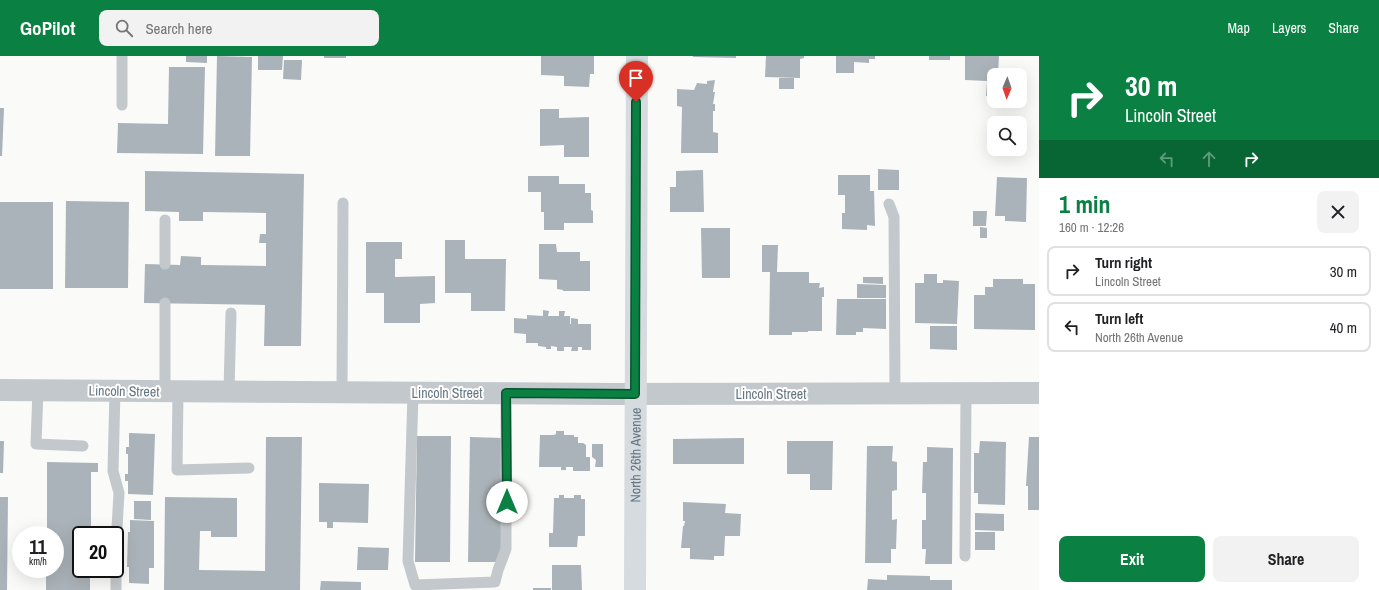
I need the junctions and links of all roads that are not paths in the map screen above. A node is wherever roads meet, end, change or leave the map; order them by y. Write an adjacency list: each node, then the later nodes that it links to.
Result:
1 (122, 56): 3 (lane)
2 (637, 56): 21 (street, North 26th Avenue)
3 (122, 105)
4 (343, 203): 15 (lane)
5 (889, 204): 18 (lane)
6 (165, 220): 7 (lane)
7 (166, 264)
8 (165, 303): 13 (lane)
9 (231, 313): 14 (lane)
10 (0, 390): 11 (street, Lincoln Street)
11 (38, 390): 12 (street, Lincoln Street); 22 (lane)
12 (115, 391): 13 (street, Lincoln Street); 25 (lane)
13 (171, 391): 14 (street, Lincoln Street); 23 (lane)
14 (230, 391): 15 (street, Lincoln Street)
15 (342, 392): 16 (street, Lincoln Street)
16 (413, 393): 17 (street, Lincoln Street); 17 (lane)
17 (506, 393): 21 (street, Lincoln Street)
18 (895, 393): 19 (street, Lincoln Street); 21 (street, Lincoln Street)
19 (966, 393): 20 (street, Lincoln Street); 24 (lane)
20 (1039, 393)
21 (635, 394): 26 (street, North 26th Avenue)
22 (83, 446)
23 (248, 468)
24 (965, 556)
25 (116, 590)
26 (635, 590)

